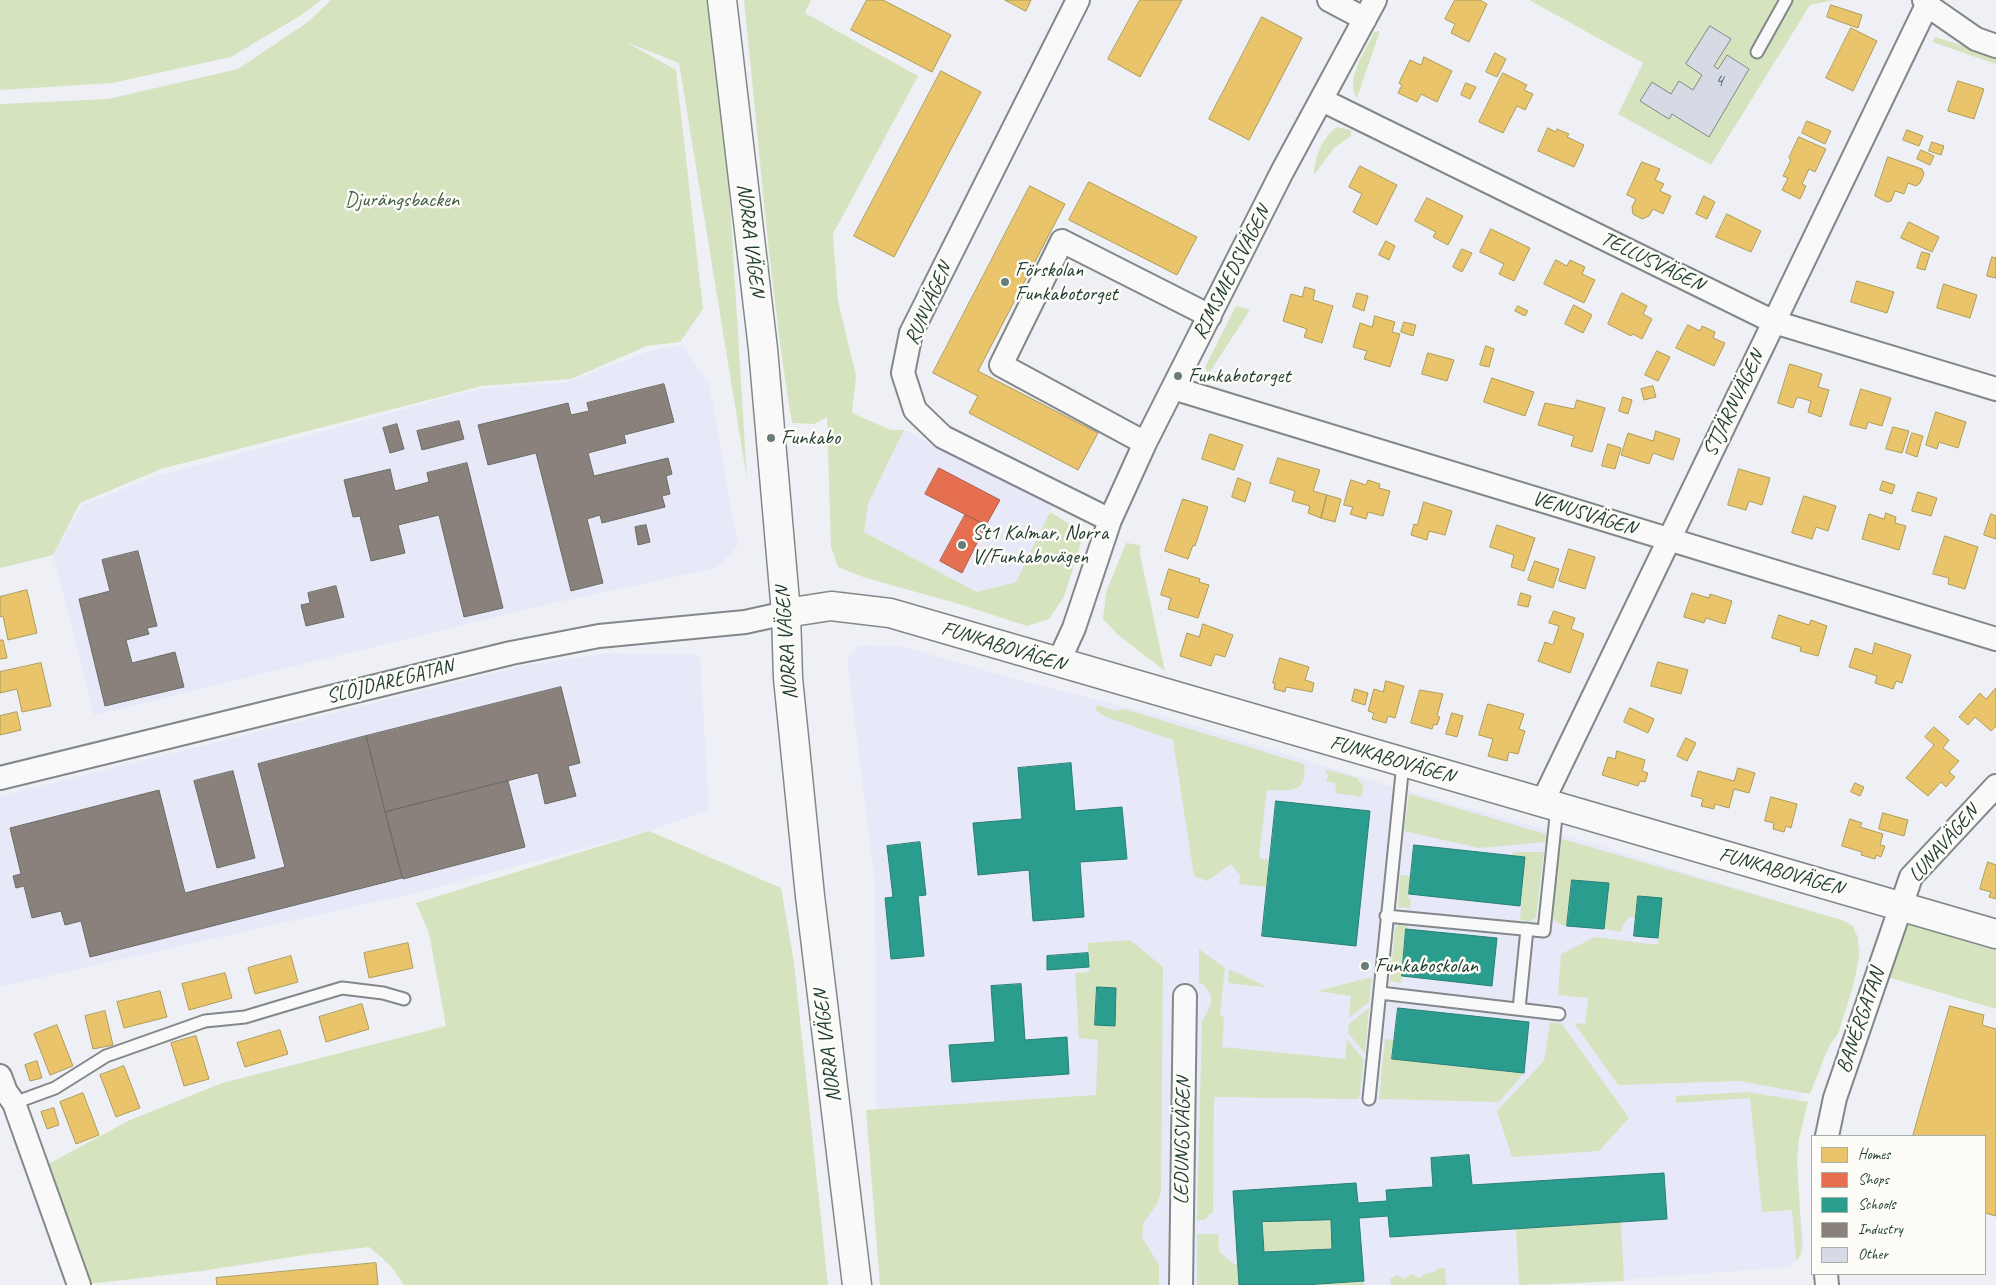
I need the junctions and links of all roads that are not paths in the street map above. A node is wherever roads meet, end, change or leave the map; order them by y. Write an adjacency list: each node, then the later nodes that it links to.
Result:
1 (722, 0): 17 (main road, NORRA VÄGEN)
2 (1078, 0): 15 (street, RUNVÄGEN)
3 (1329, 0): 6 (street)
4 (1786, 0): 8 (lane)
5 (1926, 2): 7 (street); 11 (street, STJÄRNVÄGEN)
6 (1370, 9): 9 (street, RIMSMEDSVÄGEN)
7 (1996, 46)
8 (1757, 52)
9 (1322, 100): 10 (street, RIMSMEDSVÄGEN); 11 (street, TELLUSVÄGEN)
10 (1210, 316): 12 (street, RIMSMEDSVÄGEN); 14 (street)
11 (1774, 322): 13 (street, TELLUSVÄGEN); 16 (street, STJÄRNVÄGEN)
12 (1173, 388): 14 (street, RIMSMEDSVÄGEN); 16 (street, VENUSVÄGEN)
13 (1996, 389)
14 (1145, 443): 15 (street, RIMSMEDSVÄGEN)
15 (1110, 520): 19 (street, RIMSMEDSVÄGEN)
16 (1668, 540): 18 (street, VENUSVÄGEN); 23 (street, STJÄRNVÄGEN)
17 (786, 613): 19 (main road, FUNKABOVÄGEN); 21 (street, SLÖJDAREGATAN); 37 (main road, NORRA VÄGEN)
18 (1996, 639)
19 (1058, 663): 20 (main road, FUNKABOVÄGEN)
20 (1403, 763): 23 (main road, FUNKABOVÄGEN); 25 (lane)
21 (0, 778)
22 (1996, 786): 24 (street, LUNAVÄGEN)
23 (1550, 805): 24 (main road, FUNKABOVÄGEN); 26 (lane)
24 (1900, 907): 27 (main road, FUNKABOVÄGEN); 35 (street, BANÉRGATAN)
25 (1386, 916): 26 (lane); 28 (lane)
26 (1527, 930): 31 (lane)
27 (1996, 934)
28 (1380, 993): 31 (lane); 34 (lane)
29 (1185, 996): 38 (street, LEDUNGSVÄGEN)
30 (404, 999): 33 (lane)
31 (1519, 1008): 32 (lane)
32 (1559, 1014)
33 (5, 1091): 36 (street)
34 (1369, 1099)
35 (1827, 1135)
36 (79, 1285)
37 (857, 1285)
38 (1181, 1285)

